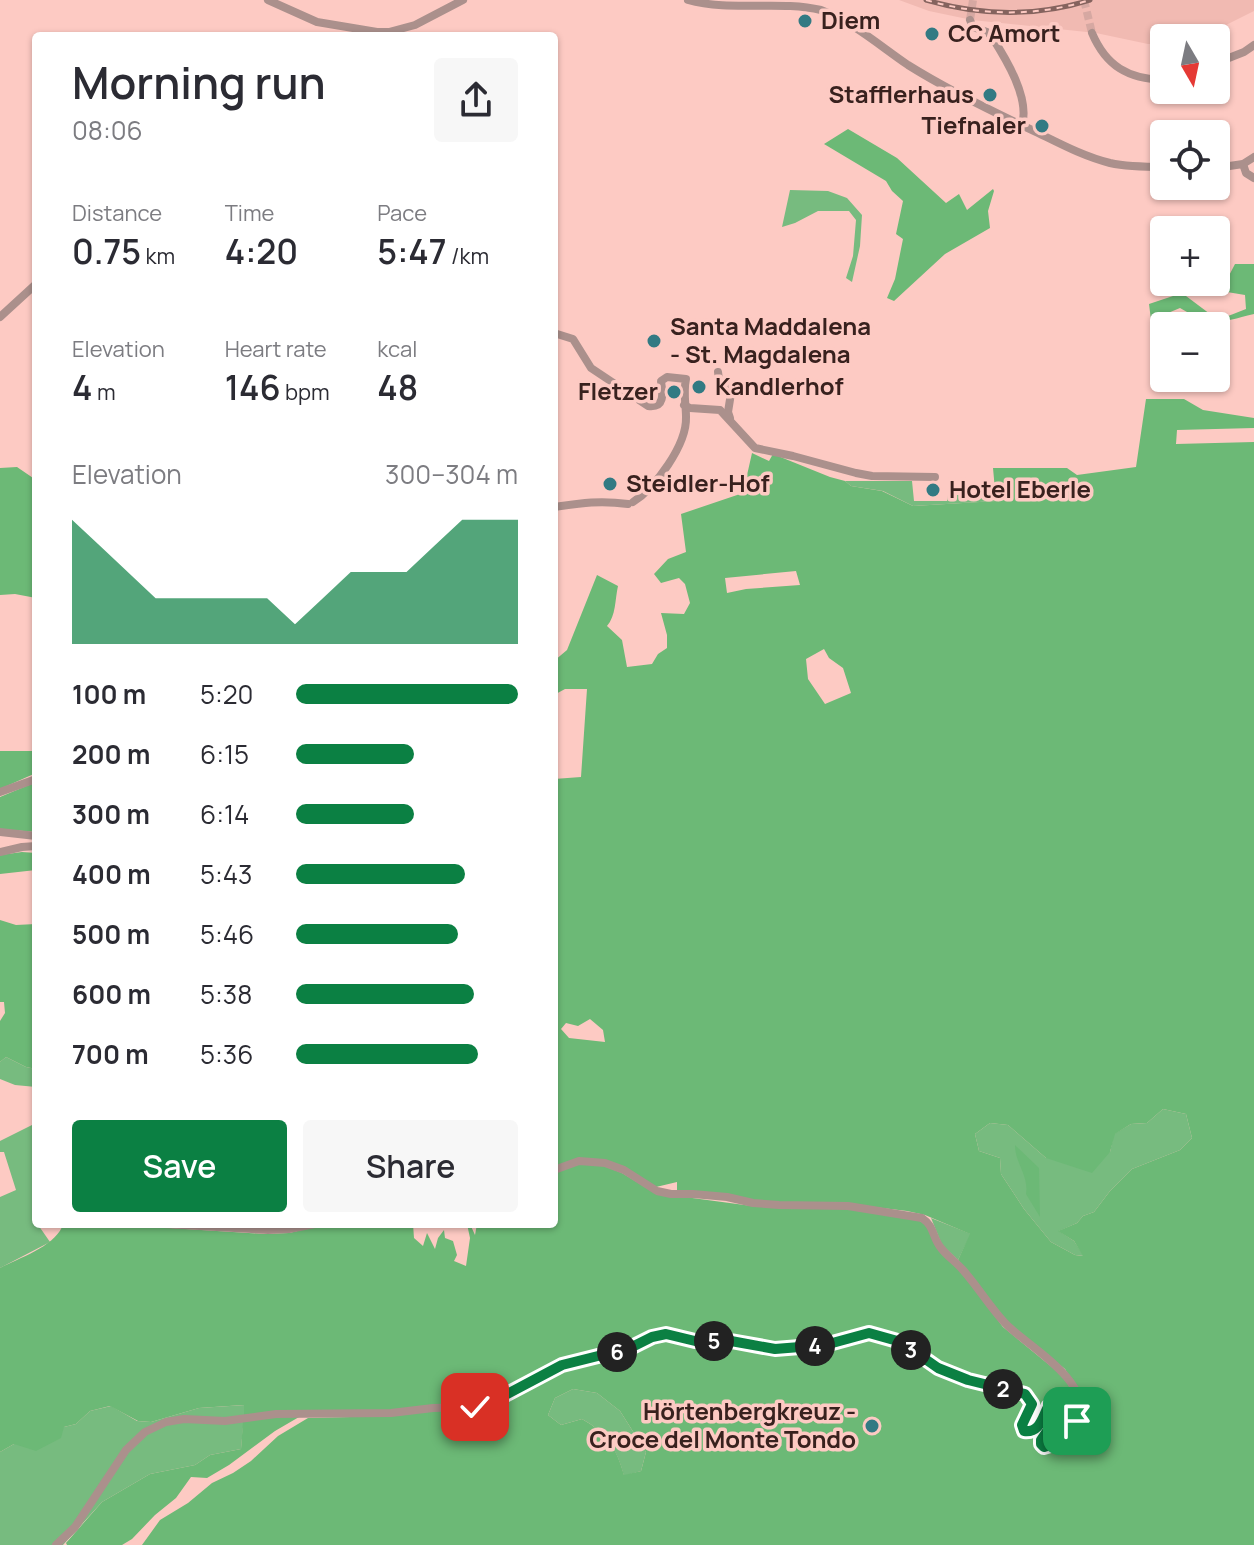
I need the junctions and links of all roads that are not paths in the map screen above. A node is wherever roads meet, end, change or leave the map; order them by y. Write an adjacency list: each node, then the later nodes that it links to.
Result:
1 (268, 0): 6 (street)
2 (463, 0): 7 (street)
3 (688, 0): 4 (street)
4 (792, 2): 12 (street)
5 (970, 20): 12 (street)
6 (377, 32)
7 (394, 32)
8 (1092, 33): 11 (street)
9 (1254, 45): 10 (street)
10 (1230, 58)
11 (1150, 78)
12 (1022, 125): 16 (street)
13 (1254, 157): 14 (street)
14 (1243, 164): 15 (street); 17 (street)
15 (1230, 166)
16 (1150, 167)
17 (1254, 178)
18 (32, 288): 19 (street)
19 (0, 317)
20 (558, 334): 22 (street)
21 (718, 372): 23 (street)
22 (684, 405): 23 (street); 25 (street)
23 (731, 421): 24 (street)
24 (935, 477)
25 (558, 506)
26 (32, 780): 27 (street)
27 (0, 792)
28 (0, 832): 29 (street)
29 (32, 836)
30 (32, 846): 31 (street)
31 (0, 852)
32 (558, 1169): 35 (street)
33 (233, 1228): 34 (street)
34 (294, 1228)
35 (56, 1545)

